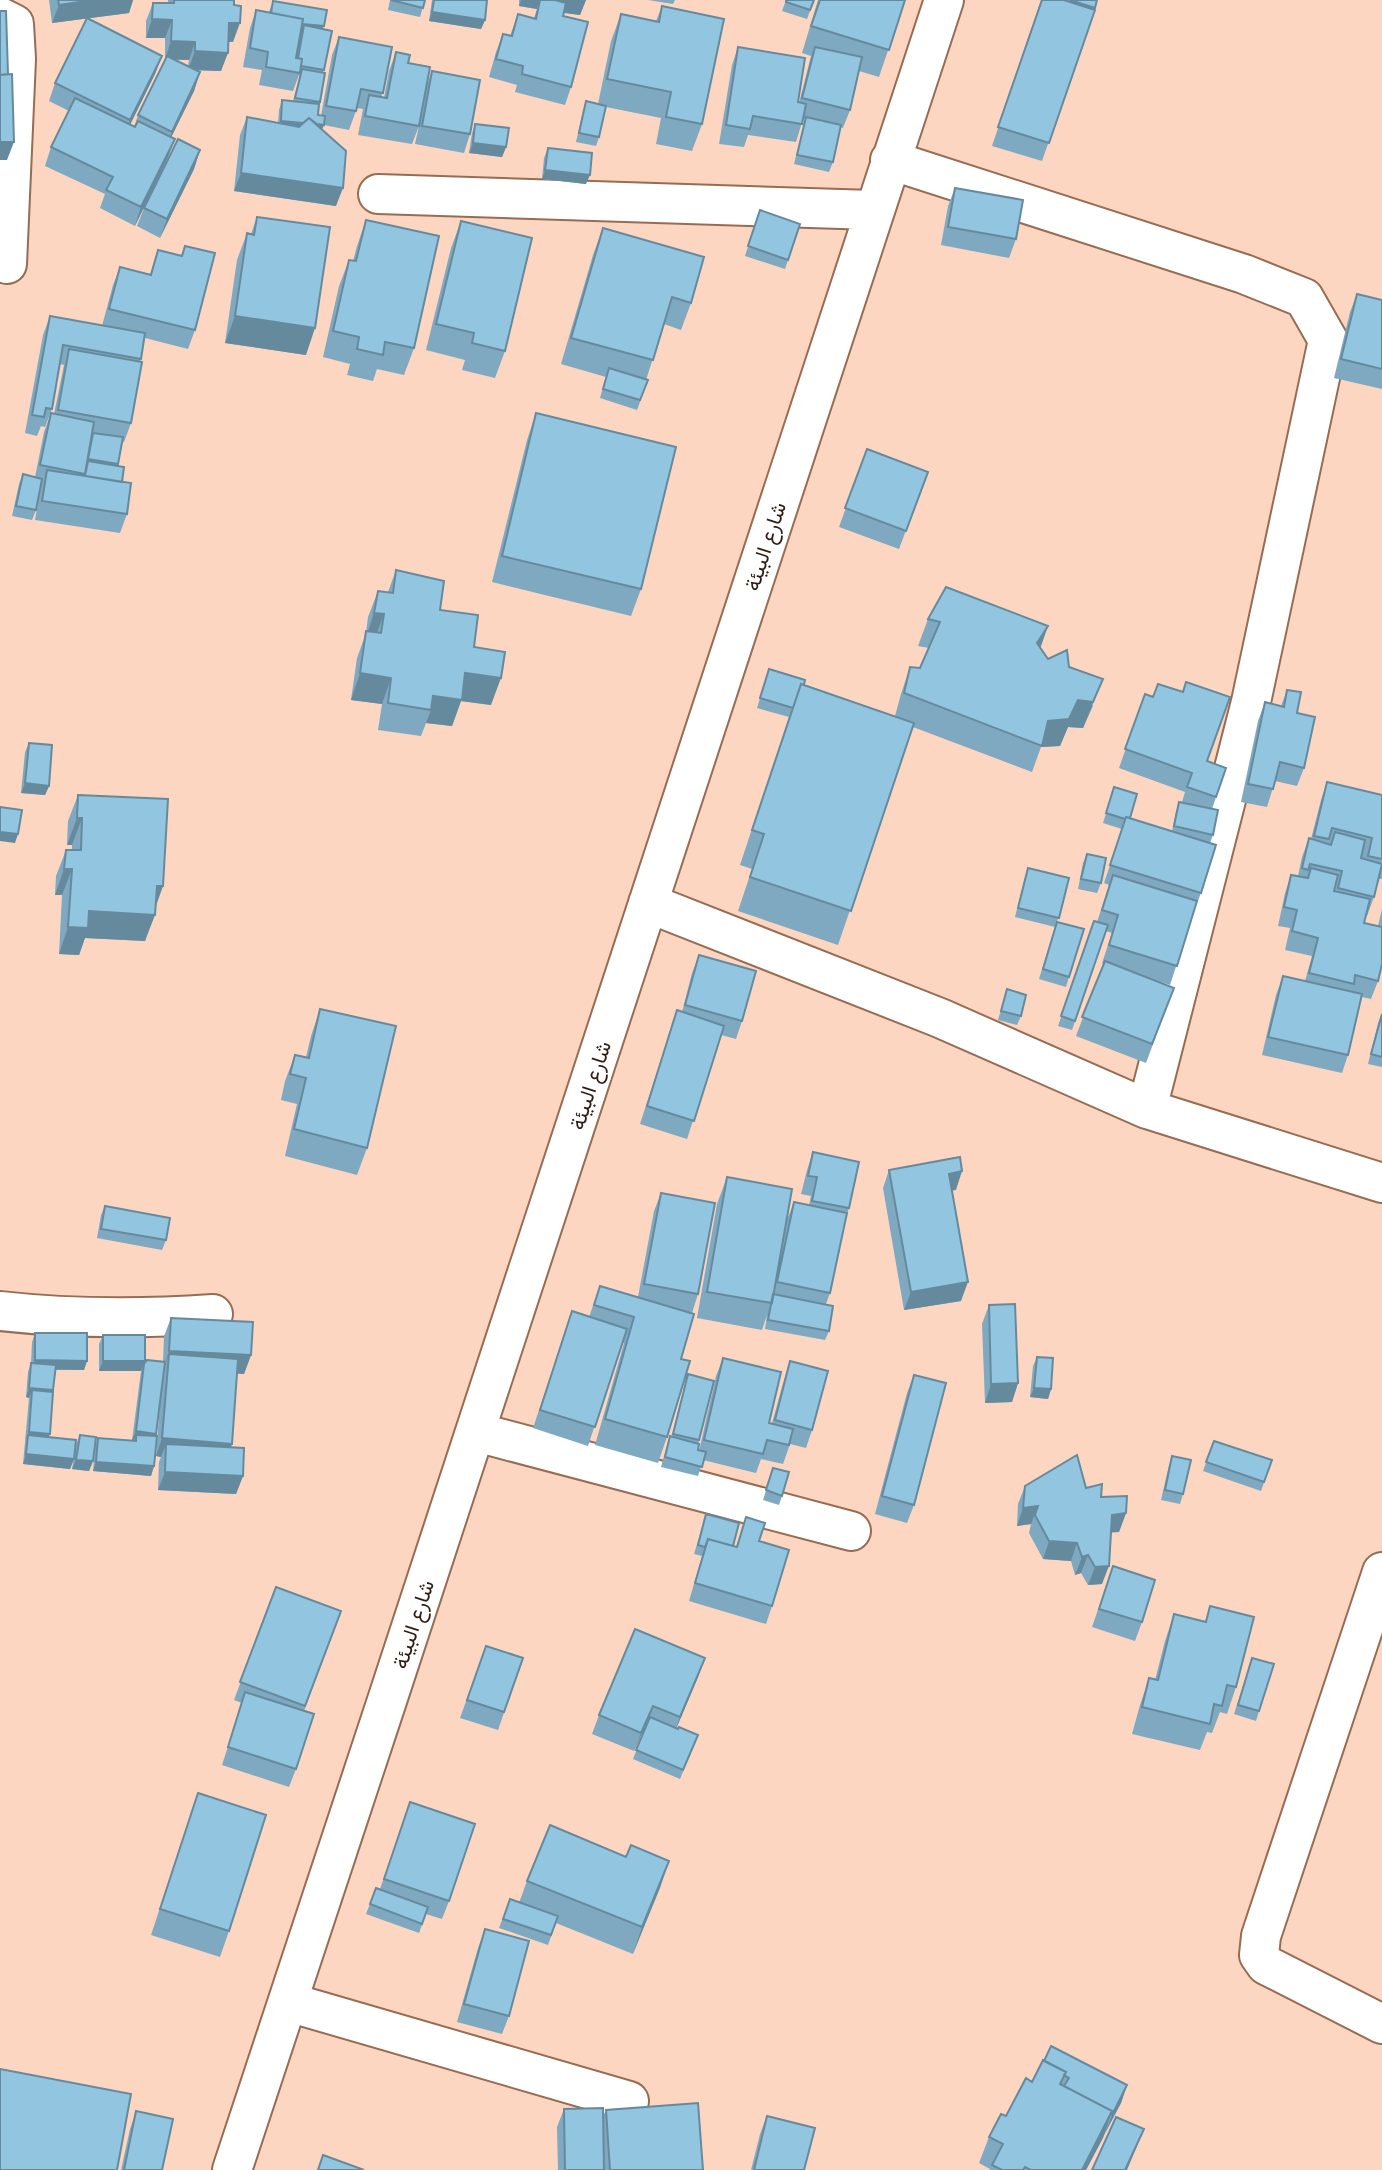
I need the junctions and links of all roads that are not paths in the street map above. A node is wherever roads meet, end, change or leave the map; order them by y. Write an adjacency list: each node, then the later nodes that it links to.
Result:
1 (944, 0): 3 (street, شارع البيئة)
2 (0, 17): 6 (street)
3 (890, 160): 5 (street, شارع البيئة); 8 (street)
4 (377, 194): 5 (street)
5 (873, 210): 7 (street, شارع البيئة)
6 (7, 264)
7 (648, 903): 8 (street); 12 (street, شارع البيئة)
8 (1147, 1109): 9 (street)
9 (1382, 1183)
10 (0, 1311): 11 (street)
11 (213, 1314)
12 (476, 1432): 13 (street); 15 (street, شارع البيئة)
13 (851, 1531)
14 (1382, 1572): 16 (street)
15 (288, 2003): 17 (street); 18 (street, شارع البيئة)
16 (1382, 2024)
17 (629, 2101)
18 (232, 2170)

